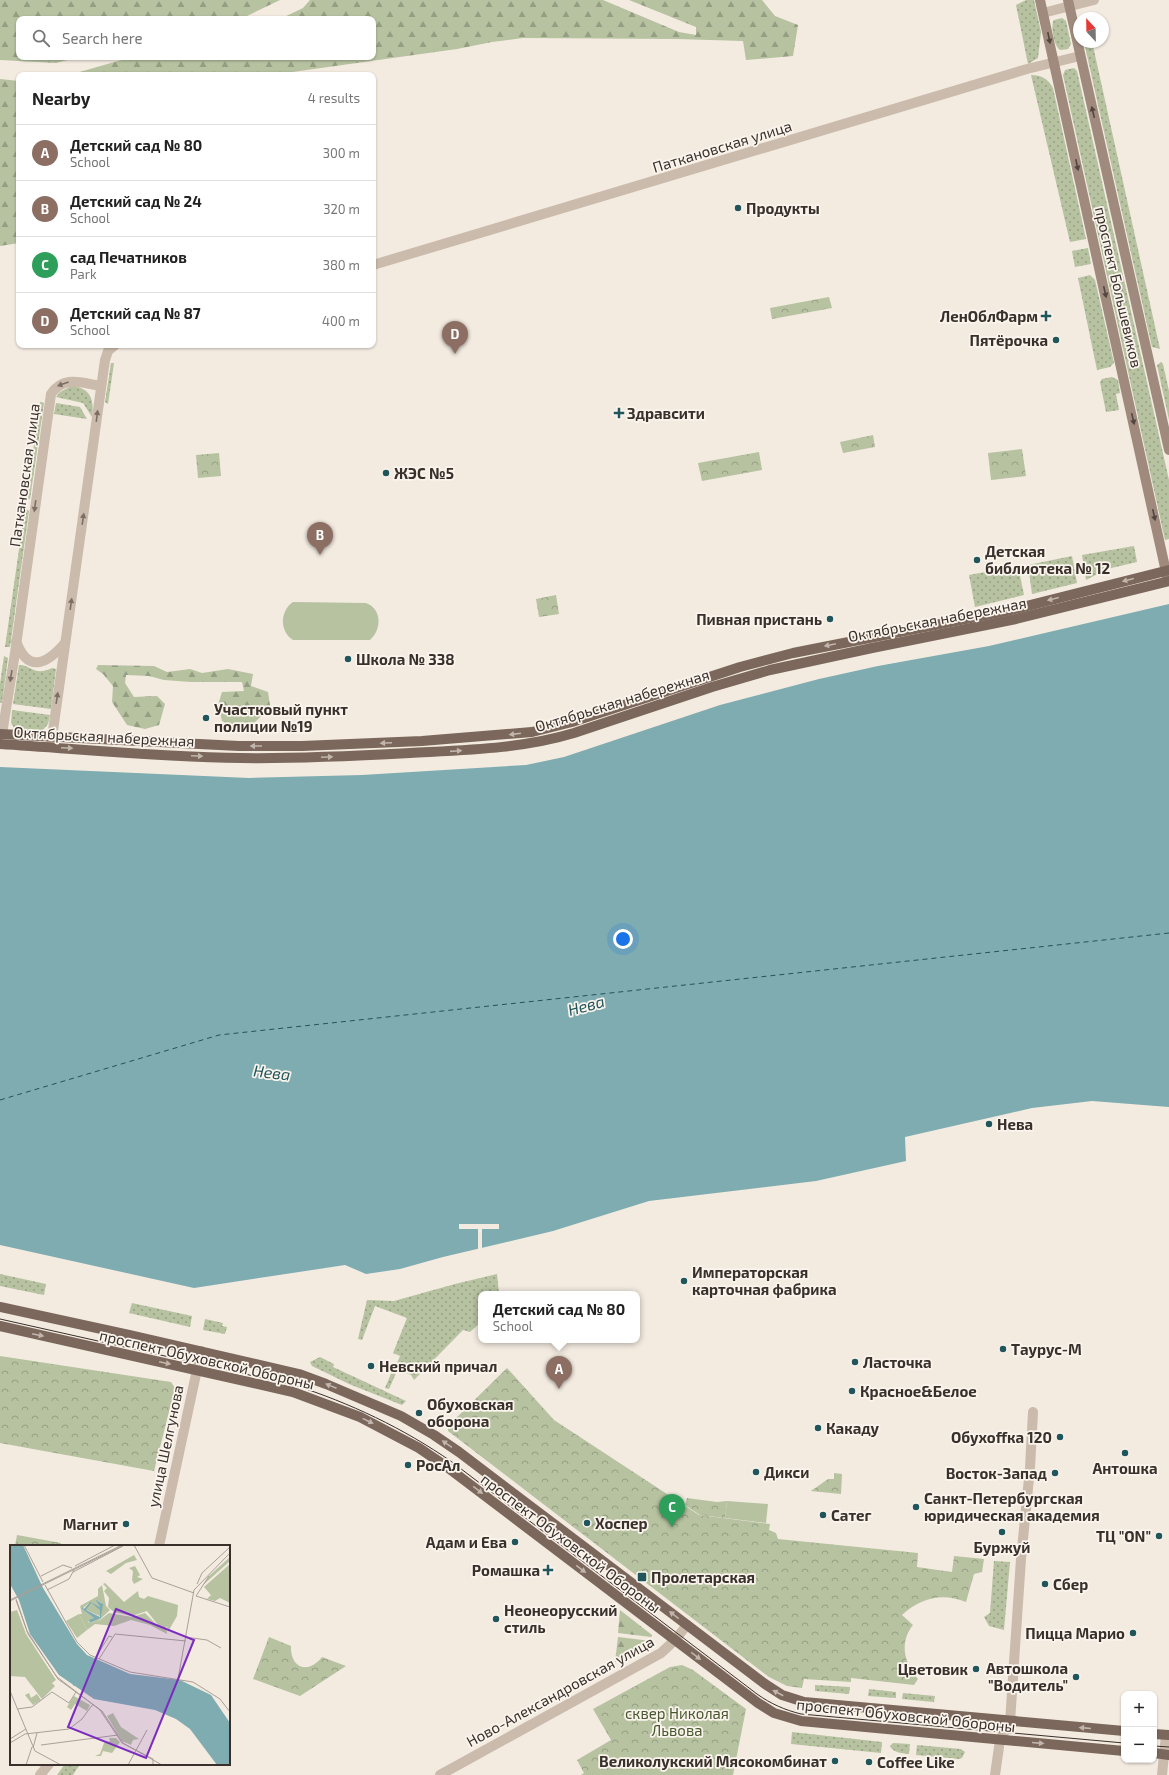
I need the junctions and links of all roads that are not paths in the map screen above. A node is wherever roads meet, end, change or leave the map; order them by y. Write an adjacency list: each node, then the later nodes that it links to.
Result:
1 (1040, 0): 4 (main road, проспект Большевиков)
2 (1094, 0): 3 (street)
3 (1068, 3): 4 (street); 5 (main road, проспект Большевиков)
4 (1043, 13): 6 (main road, проспект Большевиков, one-way to 6)
5 (1080, 56): 6 (street, Паткановская улица); 10 (main road, проспект Большевиков, one-way to 5)
6 (1054, 62): 7 (street, Паткановская улица); 11 (main road, проспект Большевиков, one-way to 11)
7 (376, 264)
8 (112, 348): 9 (street)
9 (101, 386): 13 (street, Паткановская улица, one-way to 13); 14 (street, one-way to 9)
10 (1169, 450)
11 (1168, 570): 12 (main road, проспект Большевиков); 16 (main road, Октябрьская набережная, one-way to 16)
12 (1169, 581): 16 (main road, Октябрьская набережная, one-way to 12)
13 (16, 641): 14 (street); 15 (street, Паткановская улица, one-way to 15)
14 (65, 643): 16 (street, one-way to 14)
15 (1, 738): 16 (main road, Октябрьская набережная)
16 (51, 742)
17 (0, 1306): 19 (main road, проспект Обуховской Обороны)
18 (0, 1326): 20 (main road, проспект Обуховской Обороны, one-way to 20)
19 (201, 1351): 20 (street, улица Шелгунова); 23 (main road, проспект Обуховской Обороны, one-way to 19)
20 (197, 1370): 22 (street, улица Шелгунова); 24 (main road, проспект Обуховской Обороны, one-way to 24)
21 (1033, 1412): 25 (street)
22 (159, 1545)
23 (687, 1625): 24 (street, Ново-Александровская улица); 25 (main road, проспект Обуховской Обороны, one-way to 23)
24 (675, 1640): 29 (main road, проспект Обуховской Обороны, one-way to 29); 34 (street, Ново-Александровская улица)
25 (1010, 1722): 26 (main road, проспект Обуховской Обороны, one-way to 25); 29 (street)
26 (1121, 1731)
27 (1157, 1734): 28 (main road)
28 (1167, 1735): 31 (street)
29 (1000, 1740): 30 (main road, проспект Обуховской Обороны, one-way to 30); 35 (street)
30 (1121, 1751)
31 (1162, 1754): 36 (street)
32 (48, 1765): 33 (street)
33 (40, 1775)
34 (440, 1775)
35 (995, 1775)
36 (1162, 1775)

